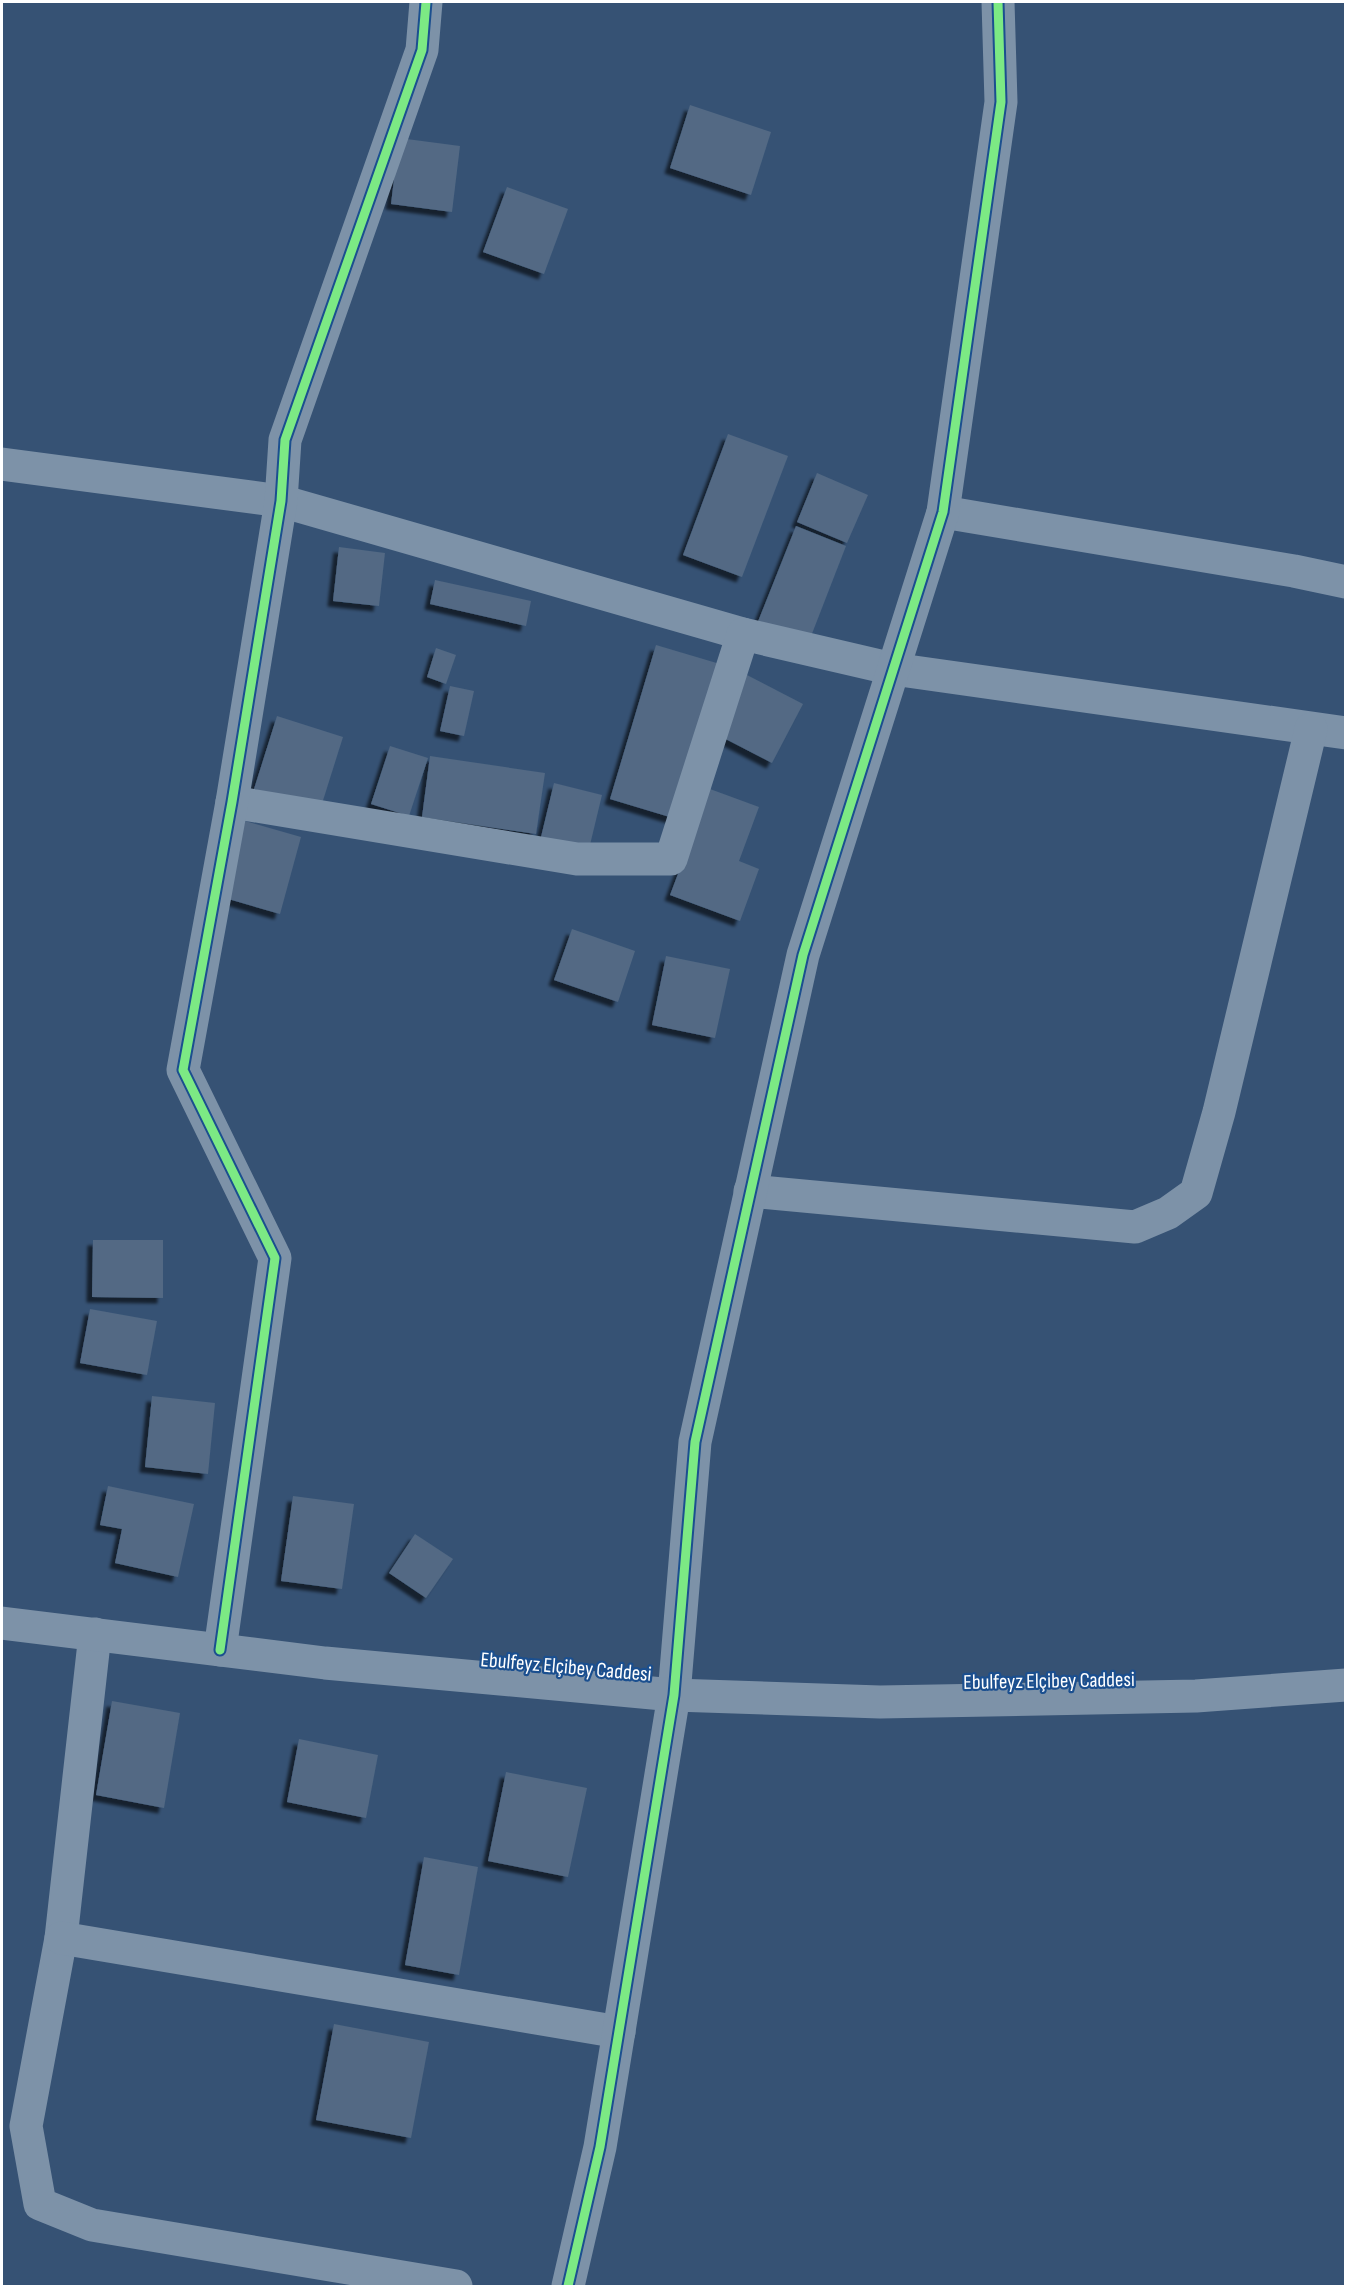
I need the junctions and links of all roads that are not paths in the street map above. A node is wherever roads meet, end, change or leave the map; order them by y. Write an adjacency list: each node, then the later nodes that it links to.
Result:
1 (426, 2): 4 (street)
2 (998, 2): 5 (street)
3 (2, 464): 4 (street)
4 (281, 501): 7 (street); 11 (street)
5 (943, 512): 6 (street); 8 (street)
6 (1346, 582)
7 (743, 634): 8 (street); 11 (street)
8 (893, 669): 9 (street); 12 (street)
9 (1311, 729): 10 (street); 12 (street)
10 (1346, 733)
11 (232, 802): 15 (street)
12 (750, 1191): 17 (street)
13 (2, 1623): 14 (street, Ebulfeyz Elçibey Caddesi)
14 (95, 1634): 15 (street, Ebulfeyz Elçibey Caddesi); 18 (street)
15 (220, 1650): 17 (street, Ebulfeyz Elçibey Caddesi)
16 (1346, 1685): 17 (street, Ebulfeyz Elçibey Caddesi)
17 (674, 1695): 19 (street)
18 (61, 1938): 19 (street); 20 (street)
19 (619, 2032): 21 (street)
20 (456, 2286)
21 (568, 2286)

